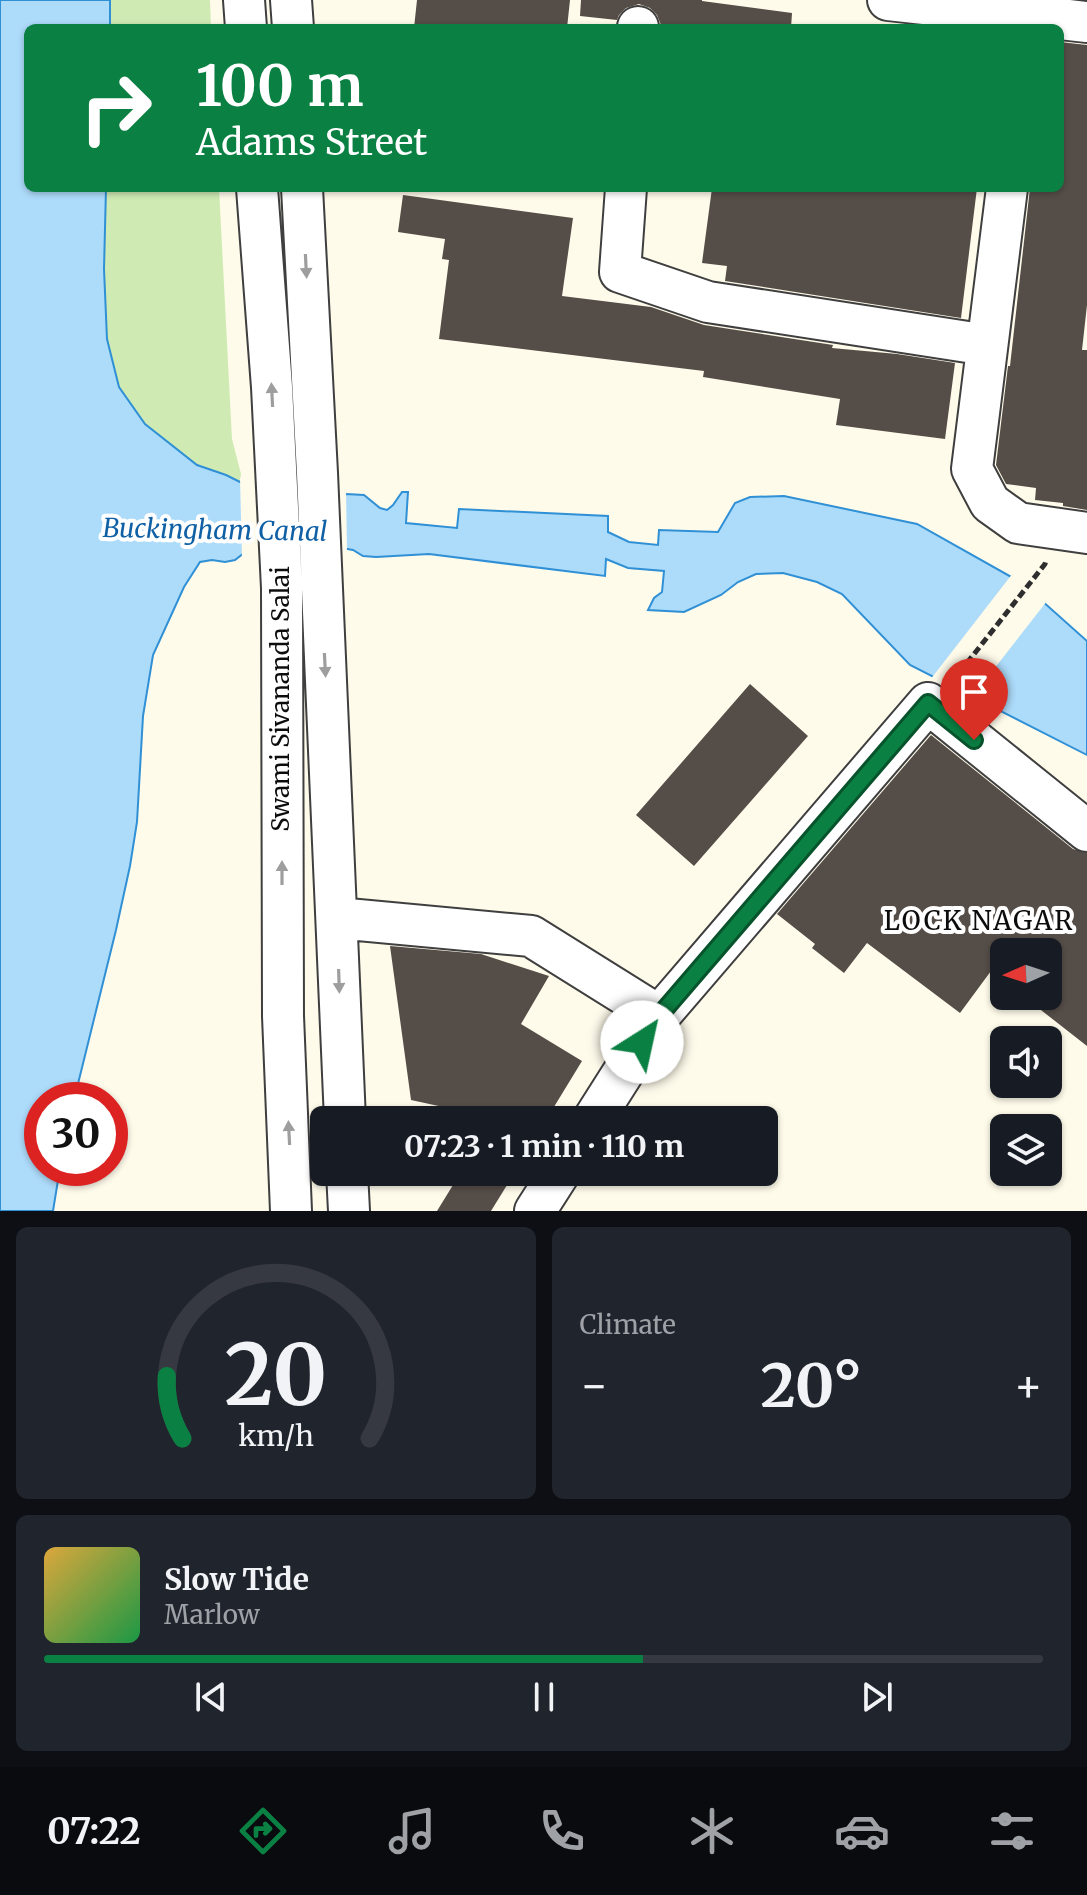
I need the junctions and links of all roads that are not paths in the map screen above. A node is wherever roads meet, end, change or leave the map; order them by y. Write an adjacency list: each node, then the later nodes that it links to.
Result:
1 (244, 0): 6 (street)
2 (291, 0): 7 (street)
3 (888, 0): 4 (street)
4 (1027, 22): 5 (street)
5 (1087, 22)
6 (246, 24)
7 (293, 24)
8 (257, 192): 21 (street, Swami Sivananda Salai, one-way to 8)
9 (302, 192): 15 (street, Swami Sivananda Salai, one-way to 15)
10 (626, 192): 12 (street)
11 (1006, 192): 12 (street)
12 (987, 345): 13 (street)
13 (1087, 533)
14 (1087, 831): 16 (street)
15 (337, 918): 16 (street); 17 (street, Swami Sivananda Salai, one-way to 17)
16 (659, 1016): 18 (street)
17 (344, 1106)
18 (602, 1106)
19 (348, 1186): 22 (street)
20 (551, 1186): 23 (street)
21 (291, 1211)
22 (349, 1211)
23 (535, 1211)

